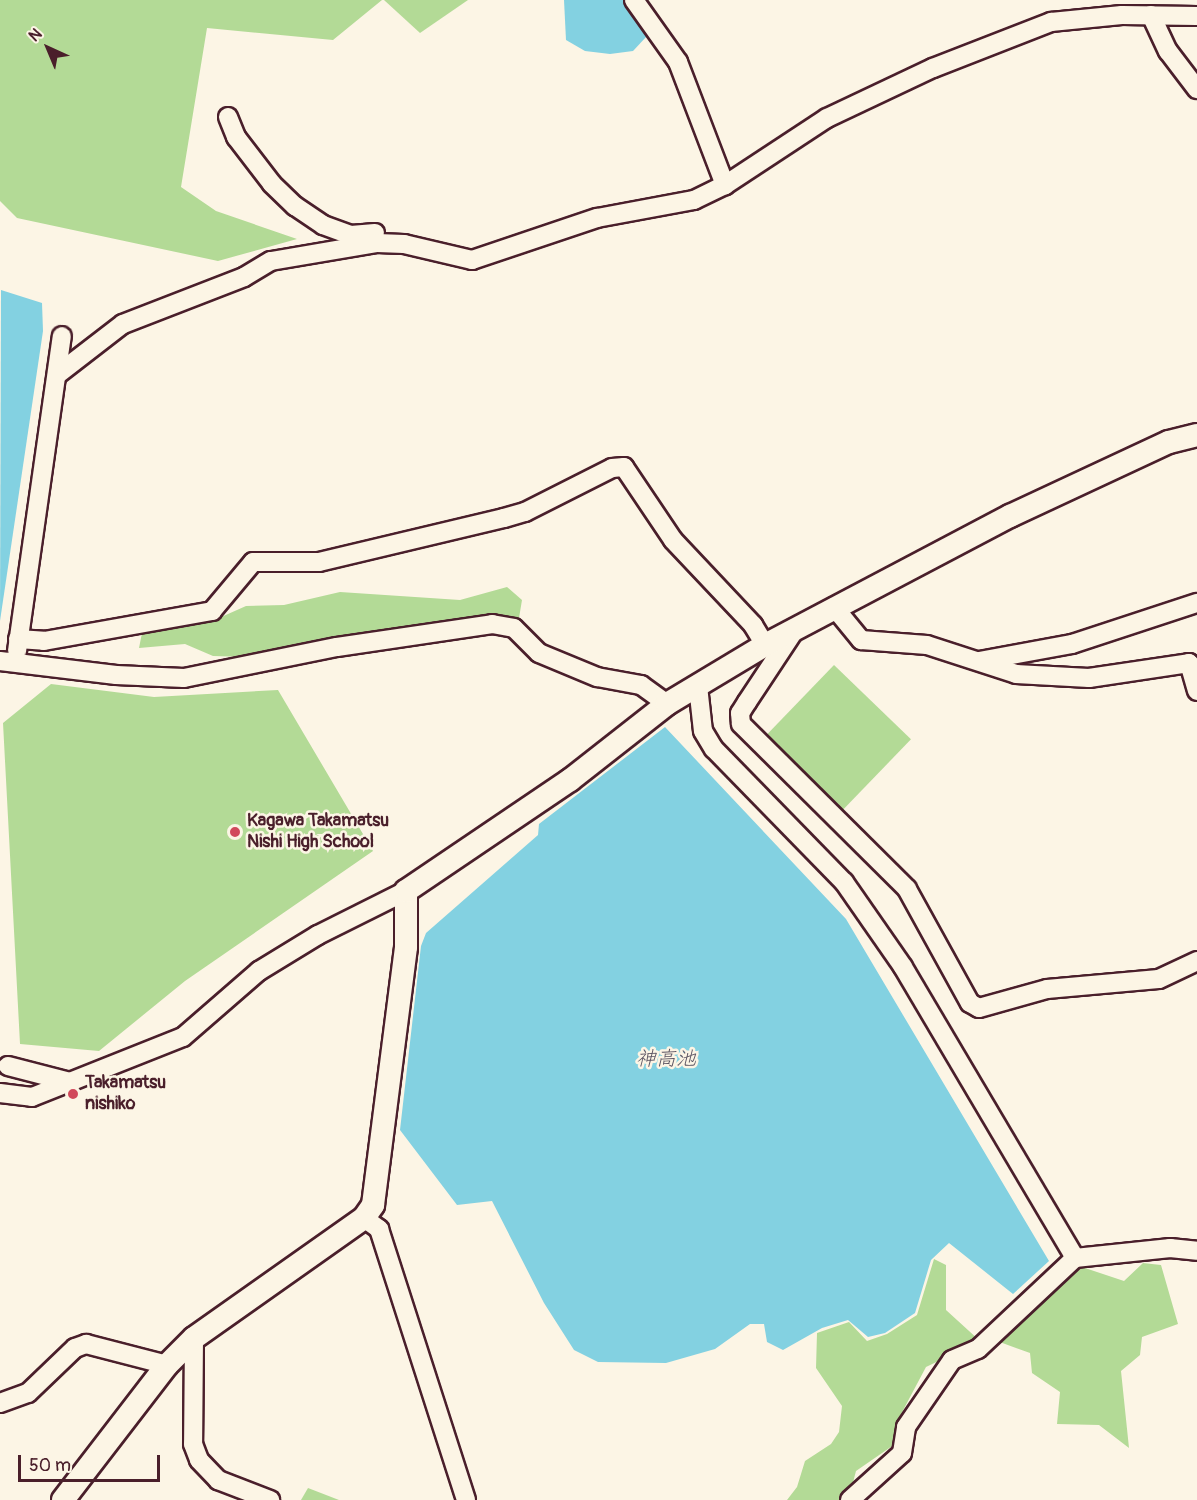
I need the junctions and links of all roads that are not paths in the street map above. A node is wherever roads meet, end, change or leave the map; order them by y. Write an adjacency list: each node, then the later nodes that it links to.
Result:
1 (634, 0): 6 (street)
2 (1151, 15): 3 (street); 4 (street); 6 (street)
3 (1197, 16)
4 (1197, 89)
5 (228, 117): 7 (street)
6 (725, 185): 7 (street)
7 (404, 244): 9 (street)
8 (62, 336): 9 (street)
9 (58, 374): 14 (street)
10 (1197, 435): 12 (street)
11 (1197, 603): 17 (street)
12 (834, 607): 13 (street); 17 (street)
13 (797, 627): 15 (street); 22 (street)
14 (18, 639): 15 (street); 16 (street)
15 (765, 645): 18 (street)
16 (7, 661): 20 (street)
17 (974, 662): 19 (street)
18 (698, 686): 20 (street); 28 (street)
19 (1197, 691)
20 (667, 704): 21 (street)
21 (406, 891): 24 (street); 26 (street)
22 (1197, 961)
23 (8, 1066): 24 (street)
24 (70, 1082): 25 (street)
25 (0, 1093)
26 (364, 1218): 29 (street); 34 (street)
27 (1197, 1251): 28 (street)
28 (1075, 1257): 35 (street)
29 (194, 1338): 30 (street); 33 (street)
30 (167, 1365): 31 (street); 32 (street)
31 (0, 1403)
32 (63, 1500)
33 (270, 1500)
34 (466, 1500)
35 (850, 1500)

